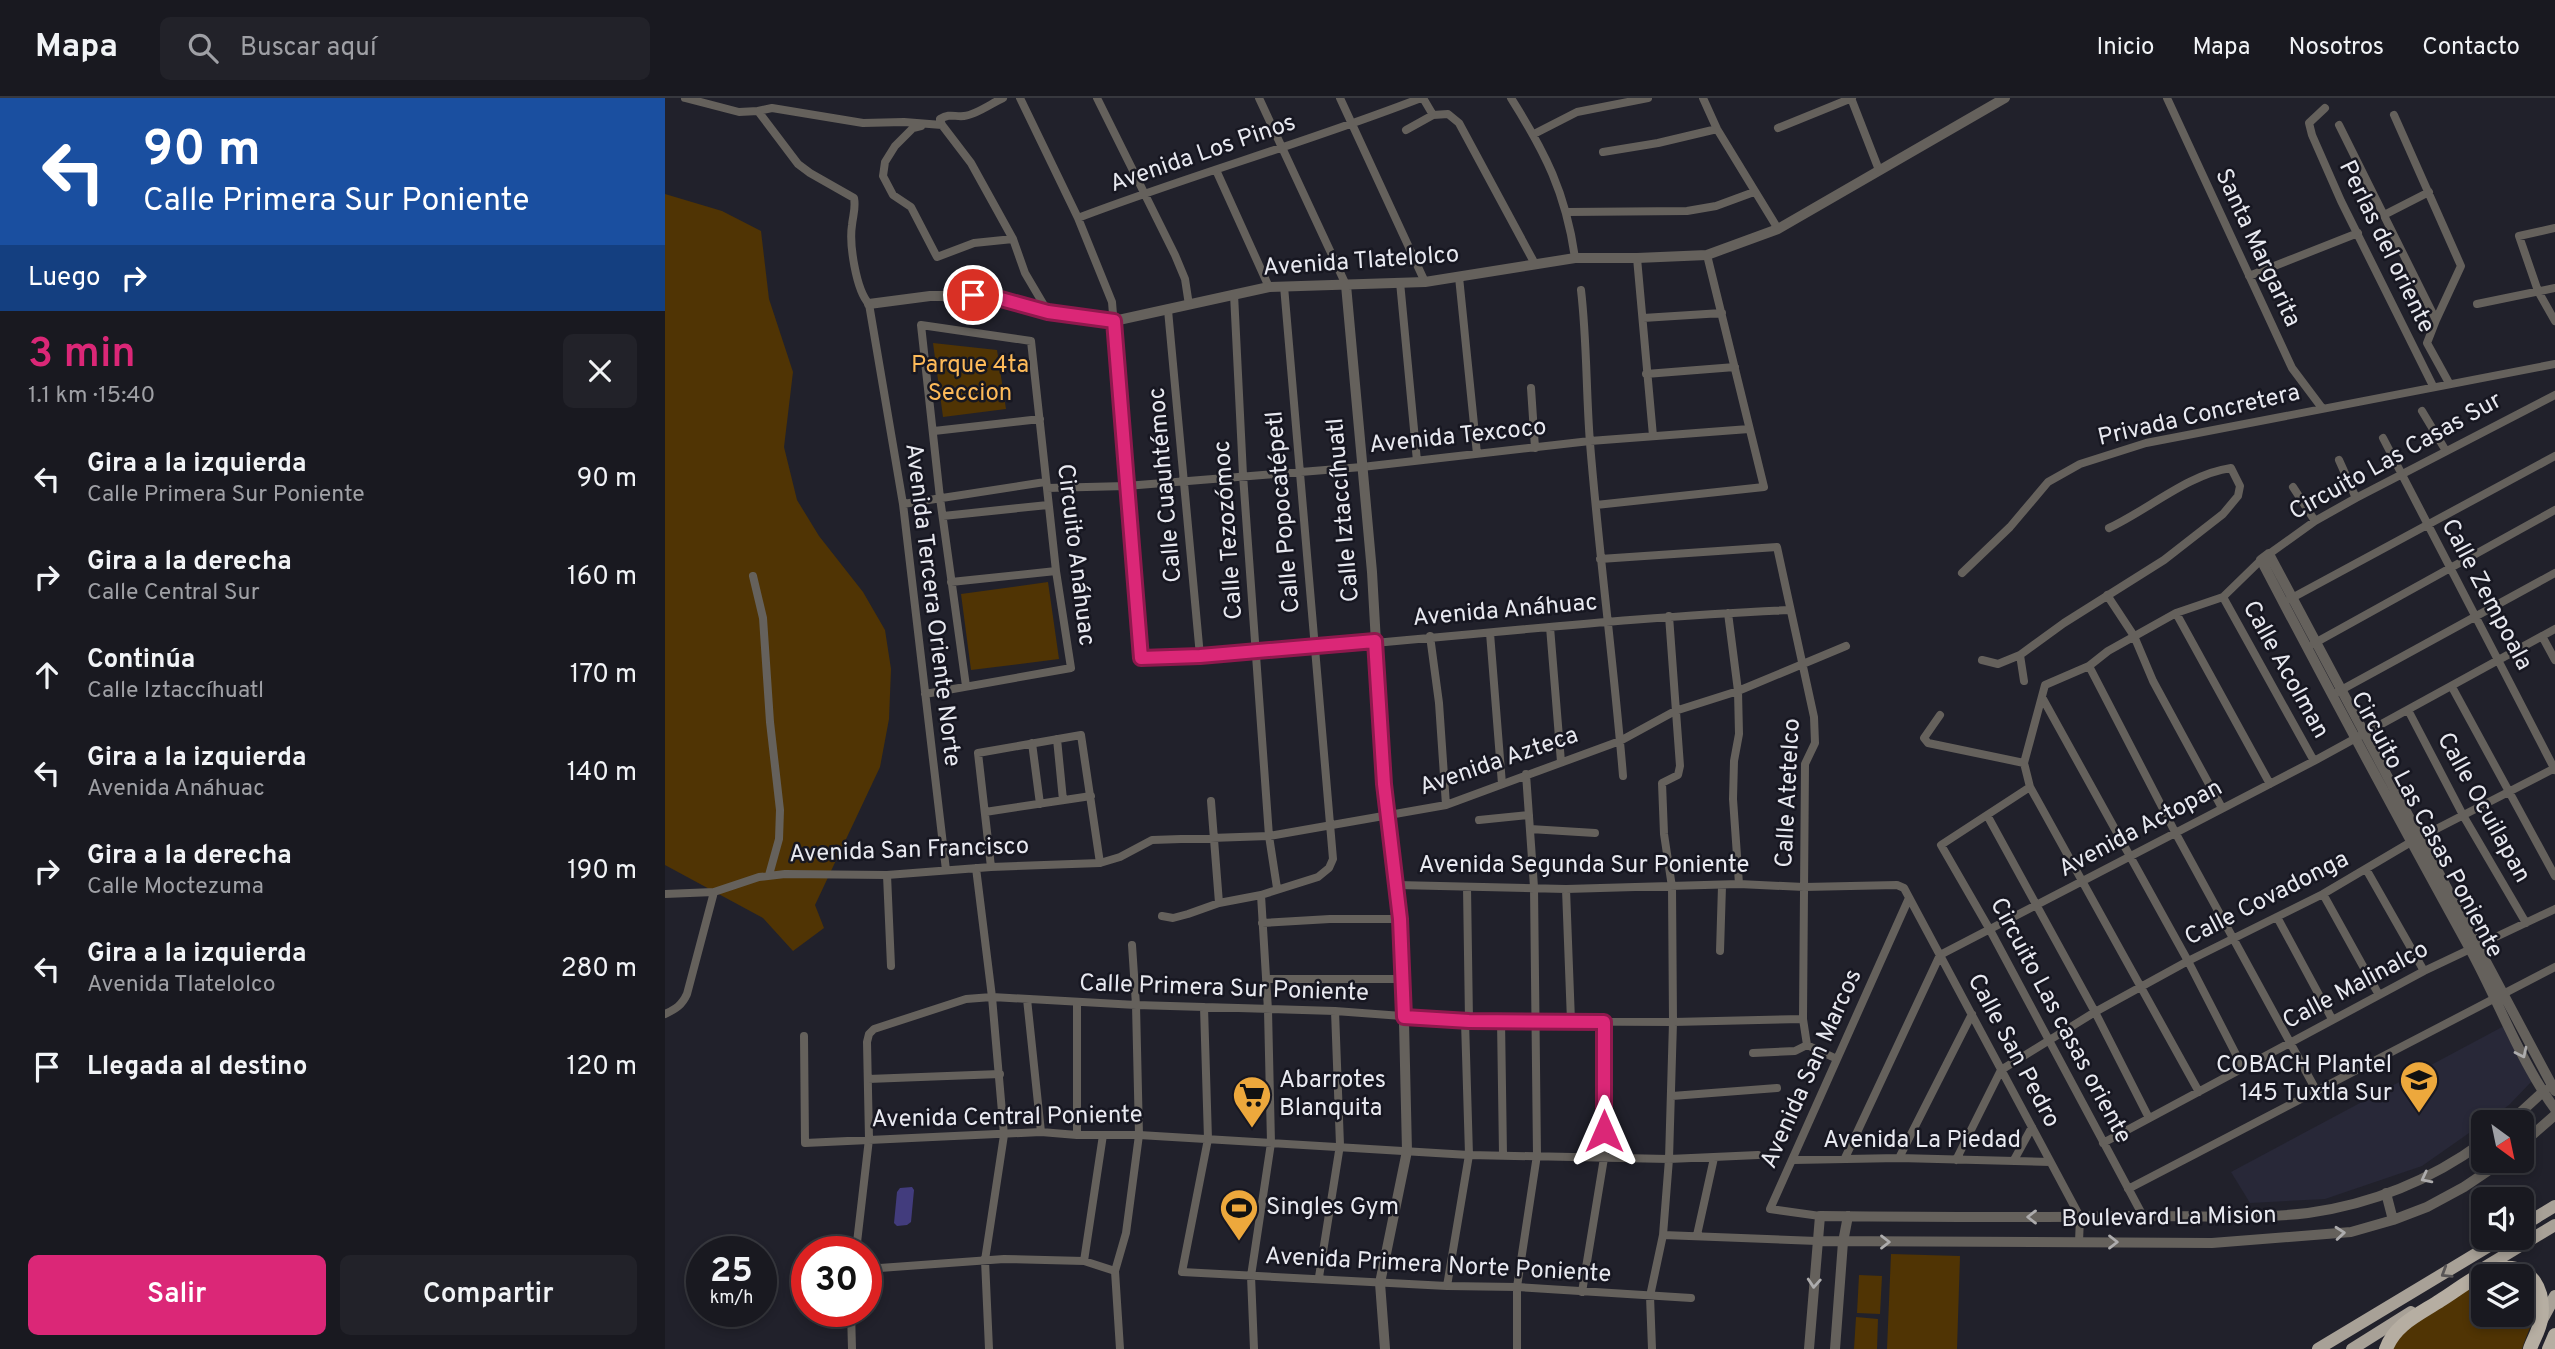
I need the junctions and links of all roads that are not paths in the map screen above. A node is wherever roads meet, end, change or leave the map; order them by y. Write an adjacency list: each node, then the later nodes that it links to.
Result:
1 (685, 98): 18 (street)
2 (772, 98): 16 (street)
3 (1003, 98): 23 (street)
4 (1020, 98): 38 (street)
5 (1097, 98): 33 (street)
6 (1259, 98): 29 (street)
7 (1340, 98): 21 (street)
8 (1422, 98): 19 (street); 21 (street, Avenida Los Pinos)
9 (1511, 98): 28 (street)
10 (1648, 98): 28 (street)
11 (1703, 98): 26 (street)
12 (1851, 98): 25 (street); 32 (street)
13 (2005, 98): 15 (street, Avenida Tlatelolco)
14 (2167, 98): 47 (street, Santa Margarita)
15 (1990, 102): 32 (street, Avenida Tlatelolco)
16 (772, 108): 18 (street); 22 (street)
17 (2325, 108): 41 (street, Perlas del oriente)
18 (758, 111): 58 (street)
19 (1433, 115): 27 (street); 46 (street)
20 (2393, 115): 35 (street)
21 (1353, 124): 29 (street, Avenida Los Pinos); 50 (street)
22 (924, 125): 23 (street); 42 (street)
23 (942, 125): 42 (street)
24 (2339, 125): 37 (street, Perlas del oriente)
25 (1778, 128)
26 (1717, 129): 30 (street); 34 (street)
27 (1406, 130)
28 (1534, 134): 36 (street)
29 (1283, 146): 31 (street, Avenida Los Pinos); 51 (street)
30 (1603, 152)
31 (1216, 170): 33 (street, Avenida Los Pinos); 53 (street)
32 (1879, 170): 40 (street, Avenida Tlatelolco)
33 (1146, 192): 38 (street, Avenida Los Pinos); 60 (street)
34 (1754, 192): 36 (street); 40 (street)
35 (2429, 192): 37 (street); 65 (street)
36 (1567, 212): 44 (street)
37 (2384, 215): 65 (street, Perlas del oriente)
38 (1078, 218): 66 (street)
39 (2555, 228): 56 (street)
40 (1778, 229): 43 (street, Avenida Tlatelolco)
41 (2358, 233): 47 (street); 72 (street, Perlas del oriente)
42 (1013, 239): 62 (street)
43 (1707, 255): 45 (street, Avenida Tlatelolco); 63 (street)
44 (1575, 258): 45 (street, Avenida Tlatelolco); 46 (street, Avenida Tlatelolco)
45 (1637, 258): 64 (street)
46 (1535, 264): 48 (street, Avenida Tlatelolco)
47 (2249, 276): 75 (street, Santa Margarita)
48 (1459, 278): 50 (street, Avenida Tlatelolco); 85 (street)
49 (1400, 282): 50 (street, Avenida Tlatelolco); 51 (street, Avenida Tlatelolco); 88 (street)
50 (1425, 282)
51 (1346, 285): 52 (street, Avenida Tlatelolco); 89 (street, Calle Iztaccíhuatl)
52 (1284, 286): 53 (street, Avenida Tlatelolco); 90 (street, Calle Popocatépetl)
53 (1269, 287): 57 (street, Avenida Tlatelolco)
54 (2555, 288): 56 (street)
55 (1581, 290): 82 (street)
56 (2538, 291): 59 (street); 67 (street)
57 (1234, 294): 60 (street, Avenida Tlatelolco); 91 (street, Calle Tezozómoc)
58 (869, 304): 62 (street, Avenida Tlatelolco); 99 (street, Avenida Tercera Oriente Norte)
59 (2477, 304)
60 (1189, 305): 61 (street, Avenida Tlatelolco)
61 (1168, 310): 66 (street, Avenida Tlatelolco); 93 (street, Calle Cuauhtémoc)
62 (1048, 312): 66 (street, Avenida Tlatelolco)
63 (1722, 313): 64 (street); 69 (street)
64 (1643, 318): 70 (street)
65 (2436, 320): 71 (street, Perlas del oriente)
66 (1114, 321): 95 (street)
67 (2555, 321)
68 (2555, 363): 71 (street, Privada Concretera)
69 (1735, 367): 70 (street); 78 (street)
70 (1646, 374): 80 (street)
71 (2449, 383): 72 (street, Privada Concretera)
72 (2433, 386): 75 (street, Privada Concretera)
73 (1531, 388): 83 (street)
74 (2555, 395): 84 (street, Circuito Las Casas Sur)
75 (2322, 408): 111 (street, Privada Concretera)
76 (2422, 411): 84 (street)
77 (1040, 419): 79 (street); 79 (street, Circuito Anáhuac); 94 (street, Circuito Anáhuac)
78 (1749, 429): 80 (street, Avenida Texcoco); 101 (street)
79 (934, 430): 97 (street, Circuito Anáhuac)
80 (1653, 436): 82 (street, Avenida Texcoco)
81 (2383, 438): 92 (street, Calle Zempoala)
82 (1590, 440): 83 (street, Avenida Texcoco); 101 (street)
83 (1535, 448): 85 (street, Avenida Texcoco)
84 (2446, 451): 92 (street, Circuito Las Casas Sur)
85 (1476, 454): 88 (street, Avenida Texcoco)
86 (2555, 456): 105 (street)
87 (2339, 460): 98 (street)
88 (1417, 461): 89 (street, Avenida Texcoco)
89 (1362, 467): 90 (street, Avenida Texcoco); 130 (street, Calle Iztaccíhuatl)
90 (1298, 471): 91 (street, Avenida Texcoco); 132 (street, Calle Popocatépetl)
91 (1243, 475): 93 (street, Avenida Texcoco); 134 (street, Calle Tezozómoc)
92 (2402, 475): 98 (street, Circuito Las Casas Sur); 105 (street, Calle Zempoala)
93 (1186, 481): 95 (street, Avenida Texcoco); 136 (street, Calle Cuauhtémoc)
94 (1046, 485): 95 (street, Avenida Texcoco); 97 (street, Avenida Texcoco); 100 (street, Circuito Anáhuac)
95 (1126, 486): 136 (street, Avenida Anáhuac)
96 (2293, 487): 104 (street)
97 (940, 498): 99 (street, Avenida Texcoco); 103 (street, Circuito Anáhuac)
98 (2356, 498): 104 (street, Circuito Las Casas Sur)
99 (903, 505): 147 (street, Avenida Tercera Oriente Norte)
100 (1048, 505): 103 (street); 110 (street, Circuito Anáhuac)
101 (1596, 505): 108 (street)
102 (2555, 510): 109 (street)
103 (943, 516): 114 (street, Circuito Anáhuac)
104 (2315, 521): 107 (street, Circuito Las Casas Sur)
105 (2427, 525): 109 (street, Calle Zempoala); 117 (street)
106 (2109, 528): 115 (street)
107 (2265, 557): 116 (street, Circuito Las Casas Sur); 117 (street, Circuito Las Casas Poniente)
108 (1600, 559): 118 (street, Calle Atetelco); 123 (street)
109 (2450, 568): 121 (street, Calle Zempoala); 131 (street)
110 (1056, 571): 114 (street); 143 (street, Circuito Anáhuac)
111 (1962, 572)
112 (2555, 573): 121 (street)
113 (753, 576): 193 (street)
114 (951, 582): 143 (street, Circuito Anáhuac)
115 (2107, 595): 128 (street); 135 (street)
116 (2223, 597): 120 (street, Circuito Las Casas Sur); 156 (street, Calle Acolman)
117 (2288, 600): 131 (street, Circuito Las Casas Poniente)
118 (1789, 610): 119 (street, Avenida Anáhuac); 140 (street, Calle Atetelco)
119 (1728, 613): 122 (street, Avenida Anáhuac); 145 (street)
120 (2176, 613): 128 (street, Circuito Las Casas Sur); 163 (street)
121 (2475, 615): 138 (street, Calle Zempoala); 146 (street)
122 (1669, 616): 123 (street, Avenida Anáhuac); 150 (street)
123 (1609, 622): 124 (street, Avenida Anáhuac); 154 (street)
124 (1549, 627): 126 (street, Avenida Anáhuac); 157 (street)
125 (2555, 629): 129 (street, Avenida Actopan)
126 (1490, 633): 127 (street, Avenida Anáhuac); 162 (street)
127 (1430, 636): 130 (street, Avenida Anáhuac); 170 (street)
128 (2134, 636): 141 (street, Circuito Las Casas Sur); 171 (street)
129 (2542, 636): 138 (street, Avenida Actopan); 139 (street)
130 (1375, 641): 132 (street, Avenida Anáhuac); 175 (street, Calle Iztaccíhuatl)
131 (2311, 645): 146 (street, Circuito Las Casas Poniente)
132 (1315, 646): 134 (street, Avenida Anáhuac); 178 (street, Calle Popocatépetl)
133 (1846, 646): 140 (street, Avenida Azteca)
134 (1257, 652): 136 (street, Avenida Anáhuac); 182 (street, Calle Tezozómoc)
135 (2020, 654): 137 (street); 142 (street)
136 (1200, 656)
137 (1982, 660)
138 (2499, 660): 144 (street, Avenida Actopan); 159 (street, Calle Zempoala)
139 (2555, 660)
140 (1801, 666): 145 (street, Avenida Azteca); 203 (street, Calle Atetelco)
141 (2089, 666): 148 (street, Circuito Las Casas Sur); 181 (street)
142 (2024, 681)
143 (966, 686): 147 (street)
144 (2452, 687): 149 (street, Avenida Actopan); 165 (street)
145 (1738, 691): 150 (street, Avenida Azteca); 196 (street)
146 (2336, 692): 152 (street, Circuito Las Casas Poniente)
147 (925, 694): 190 (street, Avenida Tercera Oriente Norte)
148 (2043, 699): 158 (street, Circuito Las Casas Sur); 186 (street)
149 (2408, 710): 152 (street, Avenida Actopan); 176 (street, Calle Ocuilapan)
150 (1675, 711): 154 (street, Avenida Azteca); 202 (street)
151 (1940, 715): 158 (street)
152 (2360, 735): 156 (street, Avenida Actopan); 185 (street, Circuito Las Casas Poniente)
153 (1056, 739): 155 (street); 166 (street); 167 (street)
154 (1620, 741): 157 (street, Avenida Azteca); 161 (street)
155 (1032, 743): 169 (street); 172 (street)
156 (2314, 761): 163 (street, Avenida Actopan)
157 (1561, 762): 160 (street, Avenida Azteca)
158 (2024, 763): 164 (street)
159 (2555, 769): 165 (street, Calle Covadonga)
160 (1526, 774): 162 (street, Avenida Azteca); 173 (street)
161 (1623, 776)
162 (1502, 784): 170 (street, Avenida Azteca)
163 (2270, 784): 171 (street, Avenida Actopan)
164 (2030, 787): 174 (street); 195 (street)
165 (2509, 793): 176 (street, Calle Covadonga); 194 (street)
166 (1091, 796): 167 (street); 187 (street)
167 (1063, 800): 169 (street)
168 (1211, 801): 183 (street)
169 (1040, 804): 172 (street)
170 (1446, 805): 175 (street, Avenida Azteca)
171 (2222, 808): 181 (street, Avenida Actopan)
172 (985, 812): 188 (street)
173 (1529, 815): 177 (street); 179 (street)
174 (1987, 815): 212 (street); 219 (street, Circuito Las casas oriente)
175 (1388, 816): 178 (street, Avenida Azteca); 197 (street, Calle Iztaccíhuatl)
176 (2464, 817): 185 (street, Calle Covadonga); 218 (street, Calle Ocuilapan)
177 (1479, 820)
178 (1329, 824): 182 (street, Avenida Azteca); 204 (street, Calle Popocatépetl)
179 (1530, 829): 180 (street, Avenida Segunda Sur Poniente); 201 (street)
180 (1595, 832)
181 (2175, 832): 186 (street, Avenida Actopan); 220 (street)
182 (1269, 836): 183 (street, Avenida Azteca); 204 (street, Calle Tezozómoc)
183 (1215, 838): 184 (street, Avenida Azteca); 211 (street)
184 (1152, 840): 187 (street, Avenida San Francisco)
185 (2416, 840): 191 (street, Calle Covadonga); 222 (street, Circuito Las Casas Poniente)
186 (2130, 856): 195 (street, Avenida Actopan); 225 (street)
187 (1101, 863): 188 (street, Avenida San Francisco)
188 (991, 867): 189 (street, Avenida San Francisco)
189 (976, 868): 190 (street, Avenida San Francisco); 234 (street)
190 (946, 870): 192 (street, Avenida San Francisco)
191 (2366, 870): 208 (street, Calle Covadonga); 228 (street)
192 (887, 875): 193 (street, Avenida San Francisco); 226 (street)
193 (769, 876): 206 (street, Avenida San Francisco)
194 (2555, 876)
195 (2083, 880): 212 (street, Avenida Actopan); 231 (street)
196 (1739, 884): 199 (street, Avenida Segunda Sur Poniente); 203 (street, Avenida Segunda Sur Poniente)
197 (1397, 885): 200 (street, Avenida Segunda Sur Poniente); 216 (street, Calle Iztaccíhuatl)
198 (1897, 885): 203 (street, Avenida Segunda Sur Poniente); 210 (street, Calle San Pedro)
199 (1722, 886): 202 (street, Avenida Segunda Sur Poniente); 223 (street)
200 (1467, 887): 201 (street, Avenida Segunda Sur Poniente); 248 (street)
201 (1534, 887): 205 (street, Avenida Segunda Sur Poniente); 249 (street)
202 (1672, 887): 205 (street, Avenida Segunda Sur Poniente); 252 (street)
203 (1804, 887): 245 (street, Calle Atetelco)
204 (1277, 888): 209 (street)
205 (1566, 889): 250 (street)
206 (714, 892): 207 (street, Avenida San Francisco); 242 (street)
207 (665, 894)
208 (2323, 894): 215 (street, Calle Covadonga); 233 (street)
209 (1261, 895): 211 (street); 217 (street)
210 (1909, 898): 224 (street, Calle San Pedro); 258 (street, Avenida San Marcos)
211 (1219, 903): 214 (street)
212 (2035, 907): 219 (street, Avenida Actopan); 241 (street)
213 (2555, 909): 218 (street, Calle Malinalco)
214 (1162, 916)
215 (2277, 917): 220 (street, Calle Covadonga); 247 (street)
216 (1400, 919): 217 (street); 230 (street, Calle Iztaccíhuatl)
217 (1262, 923): 229 (street)
218 (2526, 923): 222 (street, Calle Malinalco)
219 (1990, 930): 224 (street, Avenida Actopan); 254 (street, Circuito Las casas oriente)
220 (2234, 939): 225 (street, Calle Covadonga); 255 (street)
221 (1132, 945): 237 (street)
222 (2474, 948): 228 (street, Calle Malinalco); 232 (street, Circuito Las Casas Poniente)
223 (1720, 951)
224 (1940, 955): 243 (street, Calle San Pedro); 293 (street)
225 (2188, 961): 231 (street, Calle Covadonga); 259 (street)
226 (891, 966)
227 (2555, 967): 232 (street)
228 (2424, 971): 233 (street, Calle Malinalco)
229 (1266, 979): 230 (street); 239 (street)
230 (1403, 979): 244 (street, Calle Iztaccíhuatl)
231 (2140, 988): 241 (street, Calle Covadonga); 266 (street)
232 (2499, 994): 263 (street, Circuito Las Casas Poniente); 265 (street); 267 (street, Circuito Las Casas Poniente, one-way to 267)
233 (2379, 995): 247 (street, Calle Malinalco)
234 (992, 997): 235 (street, Calle Primera Sur Poniente); 261 (street); 262 (street, Calle Primera Sur Poniente)
235 (1027, 999): 236 (street, Calle Primera Sur Poniente); 274 (street)
236 (1077, 1002): 237 (street, Calle Primera Sur Poniente); 277 (street)
237 (1136, 1005): 238 (street, Calle Primera Sur Poniente); 279 (street)
238 (1204, 1007): 239 (street, Calle Primera Sur Poniente); 281 (street)
239 (1268, 1010): 240 (street, Calle Primera Sur Poniente); 282 (street)
240 (1335, 1011): 244 (street, Calle Primera Sur Poniente); 284 (street)
241 (2095, 1012): 254 (street, Calle Covadonga); 272 (street)
242 (665, 1014)
243 (1972, 1014): 260 (street, Calle San Pedro); 294 (street)
244 (1404, 1017): 248 (street, Calle Primera Sur Poniente); 286 (street, Calle Iztaccíhuatl)
245 (1803, 1019): 252 (street, Calle Primera Sur Poniente); 256 (street, Calle Atetelco)
246 (1501, 1020): 248 (street, Calle Primera Sur Poniente); 249 (street, Calle Primera Sur Poniente); 288 (street)
247 (2332, 1020): 255 (street, Calle Malinalco)
248 (1467, 1021): 287 (street)
249 (1534, 1021): 250 (street, Calle Primera Sur Poniente); 289 (street)
250 (1571, 1021): 251 (street, Calle Primera Sur Poniente)
251 (1604, 1022): 252 (street, Calle Primera Sur Poniente); 291 (street)
252 (1673, 1022): 268 (street)
253 (804, 1036): 280 (street, Avenida Central Poniente)
254 (2047, 1041): 260 (street, Calle Covadonga); 283 (street, Circuito Las casas oriente)
255 (2290, 1043): 259 (street, Calle Malinalco); 265 (street)
256 (1807, 1045): 257 (street); 258 (street)
257 (1753, 1053)
258 (1837, 1059): 296 (street, Avenida San Marcos)
259 (2243, 1068): 266 (street, Calle Malinalco)
260 (2001, 1070): 273 (street, Calle San Pedro); 297 (street)
261 (1000, 1074): 262 (street); 276 (street)
262 (868, 1079): 280 (street)
263 (2554, 1085): 267 (street)
264 (1777, 1088): 268 (street)
265 (2315, 1090): 301 (street)
266 (2199, 1092): 272 (street, Calle Malinalco)
267 (2543, 1093): 269 (street, Circuito Las Casas Poniente); 270 (street)
268 (1672, 1096): 295 (street)
269 (2555, 1109)
270 (2524, 1110)
271 (2555, 1115): 275 (street)
272 (2149, 1118): 283 (street, Calle Malinalco)
273 (2032, 1127): 298 (street); 299 (street, Calle San Pedro)
274 (1041, 1132): 276 (street, Avenida Central Poniente); 277 (street, Avenida Central Poniente)
275 (2534, 1133)
276 (1004, 1135): 280 (street, Avenida Central Poniente); 318 (street)
277 (1077, 1135): 278 (street, Avenida Central Poniente)
278 (1103, 1135): 279 (street, Avenida Central Poniente); 319 (street)
279 (1139, 1135): 281 (street, Avenida Central Poniente); 321 (street)
280 (869, 1139): 312 (street)
281 (1208, 1139): 282 (street, Avenida Central Poniente); 322 (street, Avenida Primera Norte Poniente)
282 (1271, 1143): 284 (street, Avenida Central Poniente); 322 (street)
283 (2103, 1143): 301 (street, Circuito Las casas oriente)
284 (1340, 1145): 286 (street, Avenida Central Poniente); 323 (street)
285 (2471, 1150): 302 (street, Boulevard La Mision, one-way to 302)
286 (1407, 1151): 287 (street, Avenida Central Poniente); 324 (street, Calle Iztaccíhuatl)
287 (1469, 1155): 288 (street, Avenida Central Poniente); 325 (street)
288 (1503, 1155): 289 (street, Avenida Central Poniente)
289 (1537, 1155): 291 (street, Avenida Central Poniente); 326 (street)
290 (1758, 1155): 292 (street, Avenida Central Poniente)
291 (1604, 1158): 295 (street, Avenida Central Poniente); 327 (street)
292 (1714, 1158): 295 (street, Avenida Central Poniente); 311 (street)
293 (1845, 1158): 294 (street, Avenida La Piedad); 296 (street, Avenida La Piedad)
294 (1899, 1158): 297 (street, Avenida La Piedad)
295 (1669, 1159): 313 (street)
296 (1793, 1160): 304 (street, Avenida San Marcos)
297 (1956, 1160): 298 (street, Avenida La Piedad)
298 (2014, 1160): 299 (street, Avenida La Piedad)
299 (2050, 1162): 307 (street, Calle San Pedro)
300 (2485, 1173): 309 (street, Boulevard La Mision)
301 (2128, 1189): 306 (street, Circuito Las casas oriente)
302 (2386, 1193): 306 (street, Boulevard La Mision); 309 (street)
303 (2555, 1206): 308 (main road)
304 (1821, 1216): 305 (street, Boulevard La Mision); 314 (street)
305 (1848, 1216): 307 (street, Boulevard La Mision, one-way to 305); 315 (street)
306 (2143, 1216): 307 (street, Boulevard La Mision)
307 (2080, 1217): 316 (street)
308 (2534, 1219)
309 (2393, 1220): 316 (street, Boulevard La Mision, one-way to 309)
310 (2555, 1225): 344 (main road)
311 (1697, 1235): 313 (street); 314 (street)
312 (858, 1236)
313 (1663, 1236): 328 (street)
314 (1817, 1241): 315 (street, Boulevard La Mision); 341 (street, one-way to 341)
315 (1843, 1242): 316 (street, Boulevard La Mision, one-way to 316); 342 (street)
316 (2079, 1242)
317 (2482, 1250): 343 (main road, one-way to 343)
318 (985, 1260): 319 (street); 320 (street); 335 (street)
319 (1084, 1261): 321 (street)
320 (882, 1268)
321 (1115, 1271): 336 (street)
322 (1251, 1276): 323 (street, Avenida Primera Norte Poniente); 337 (street)
323 (1319, 1278): 324 (street, Avenida Primera Norte Poniente)
324 (1380, 1283): 325 (street, Avenida Primera Norte Poniente); 338 (street, Calle Iztaccíhuatl)
325 (1447, 1286): 326 (street, Avenida Primera Norte Poniente)
326 (1517, 1287): 327 (street, Avenida Primera Norte Poniente); 339 (street)
327 (1582, 1292): 328 (street, Avenida Primera Norte Poniente)
328 (1650, 1296): 330 (street, Avenida Primera Norte Poniente); 340 (street)
329 (2555, 1296): 331 (main road)
330 (1691, 1298)
331 (2541, 1320): 345 (highway); 346 (highway)
332 (851, 1327): 334 (street)
333 (2555, 1335): 347 (highway)
334 (852, 1349)
335 (989, 1349)
336 (1120, 1349)
337 (1254, 1349)
338 (1385, 1349)
339 (1517, 1349)
340 (1652, 1349)
341 (1809, 1349)
342 (1835, 1349)
343 (2318, 1349)
344 (2352, 1349)
345 (2386, 1349)
346 (2530, 1349)
347 (2549, 1349)

